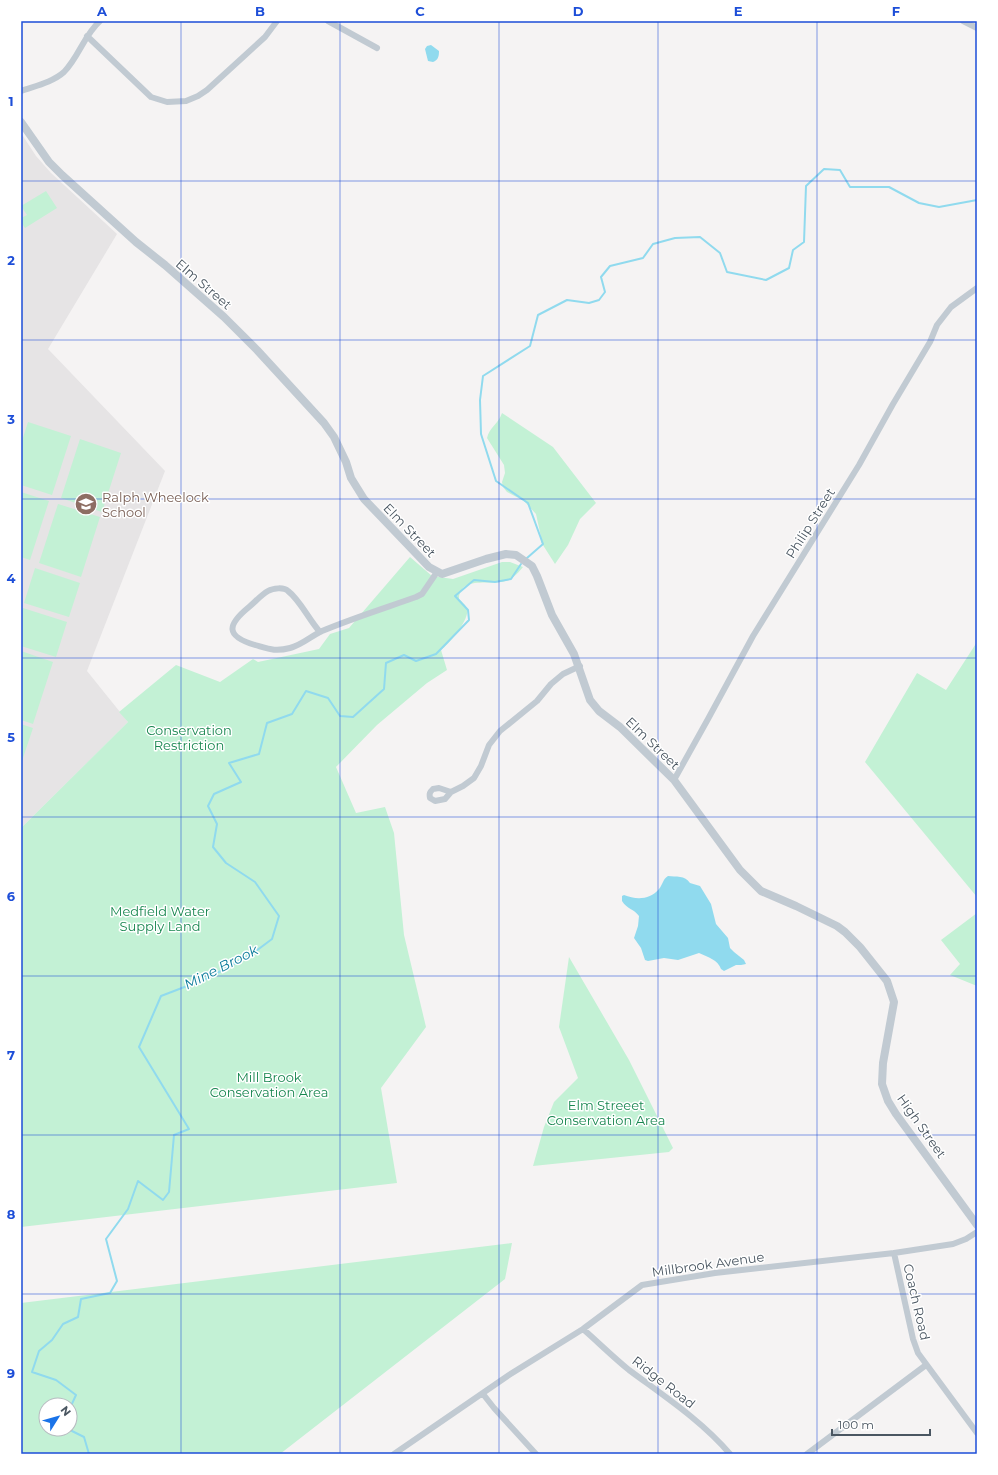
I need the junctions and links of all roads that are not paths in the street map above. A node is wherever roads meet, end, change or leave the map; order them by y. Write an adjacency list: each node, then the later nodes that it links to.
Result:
1 (100, 21): 6 (street)
2 (277, 21): 6 (street)
3 (328, 21): 7 (street)
4 (963, 21): 5 (street)
5 (977, 28)
6 (87, 36): 8 (street)
7 (377, 48)
8 (21, 91)
9 (21, 122): 11 (street, Elm Street)
10 (977, 288): 14 (street, Philip Street)
11 (437, 572): 12 (street); 13 (street, Elm Street)
12 (320, 632): 12 (street)
13 (580, 666): 14 (street, Elm Street); 15 (street)
14 (674, 780): 16 (street, Elm Street)
15 (452, 792)
16 (887, 982): 17 (street, High Street)
17 (977, 1225)
18 (977, 1232): 19 (street, Millbrook Avenue)
19 (894, 1253): 20 (street, Millbrook Avenue); 21 (street, Coach Road)
20 (583, 1329): 22 (street, Millbrook Avenue); 26 (street, Ridge Road)
21 (926, 1365): 23 (street, Coach Road); 27 (street)
22 (483, 1394): 24 (street, Millbrook Avenue); 25 (street)
23 (977, 1433)
24 (394, 1454)
25 (536, 1454)
26 (730, 1454)
27 (807, 1454)

